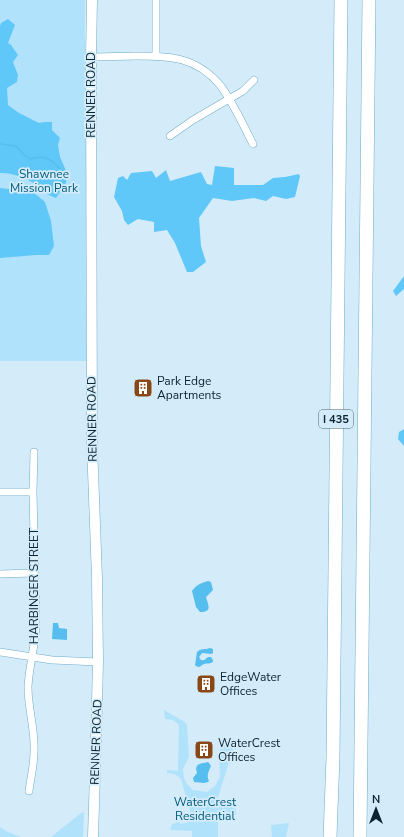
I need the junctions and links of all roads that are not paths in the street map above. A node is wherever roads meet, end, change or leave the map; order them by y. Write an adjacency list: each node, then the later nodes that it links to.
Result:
1 (92, 0): 6 (main road, RENNER ROAD)
2 (156, 0): 5 (street)
3 (340, 0): 21 (highway, I 435)
4 (369, 0): 22 (highway, I 435)
5 (156, 56): 6 (street); 8 (street)
6 (91, 57): 18 (main road, RENNER ROAD)
7 (254, 80): 8 (street)
8 (229, 100): 9 (street); 10 (street)
9 (170, 136)
10 (253, 144)
11 (34, 452): 13 (street, HARBINGER STREET)
12 (0, 492): 13 (street)
13 (33, 492): 14 (street, HARBINGER STREET)
14 (34, 573): 15 (street); 17 (street, HARBINGER STREET)
15 (0, 574)
16 (0, 652): 17 (street)
17 (32, 658): 18 (street); 19 (street, HARBINGER STREET)
18 (98, 662): 20 (main road, RENNER ROAD)
19 (29, 791)
20 (93, 837)
21 (330, 837)
22 (360, 837)

